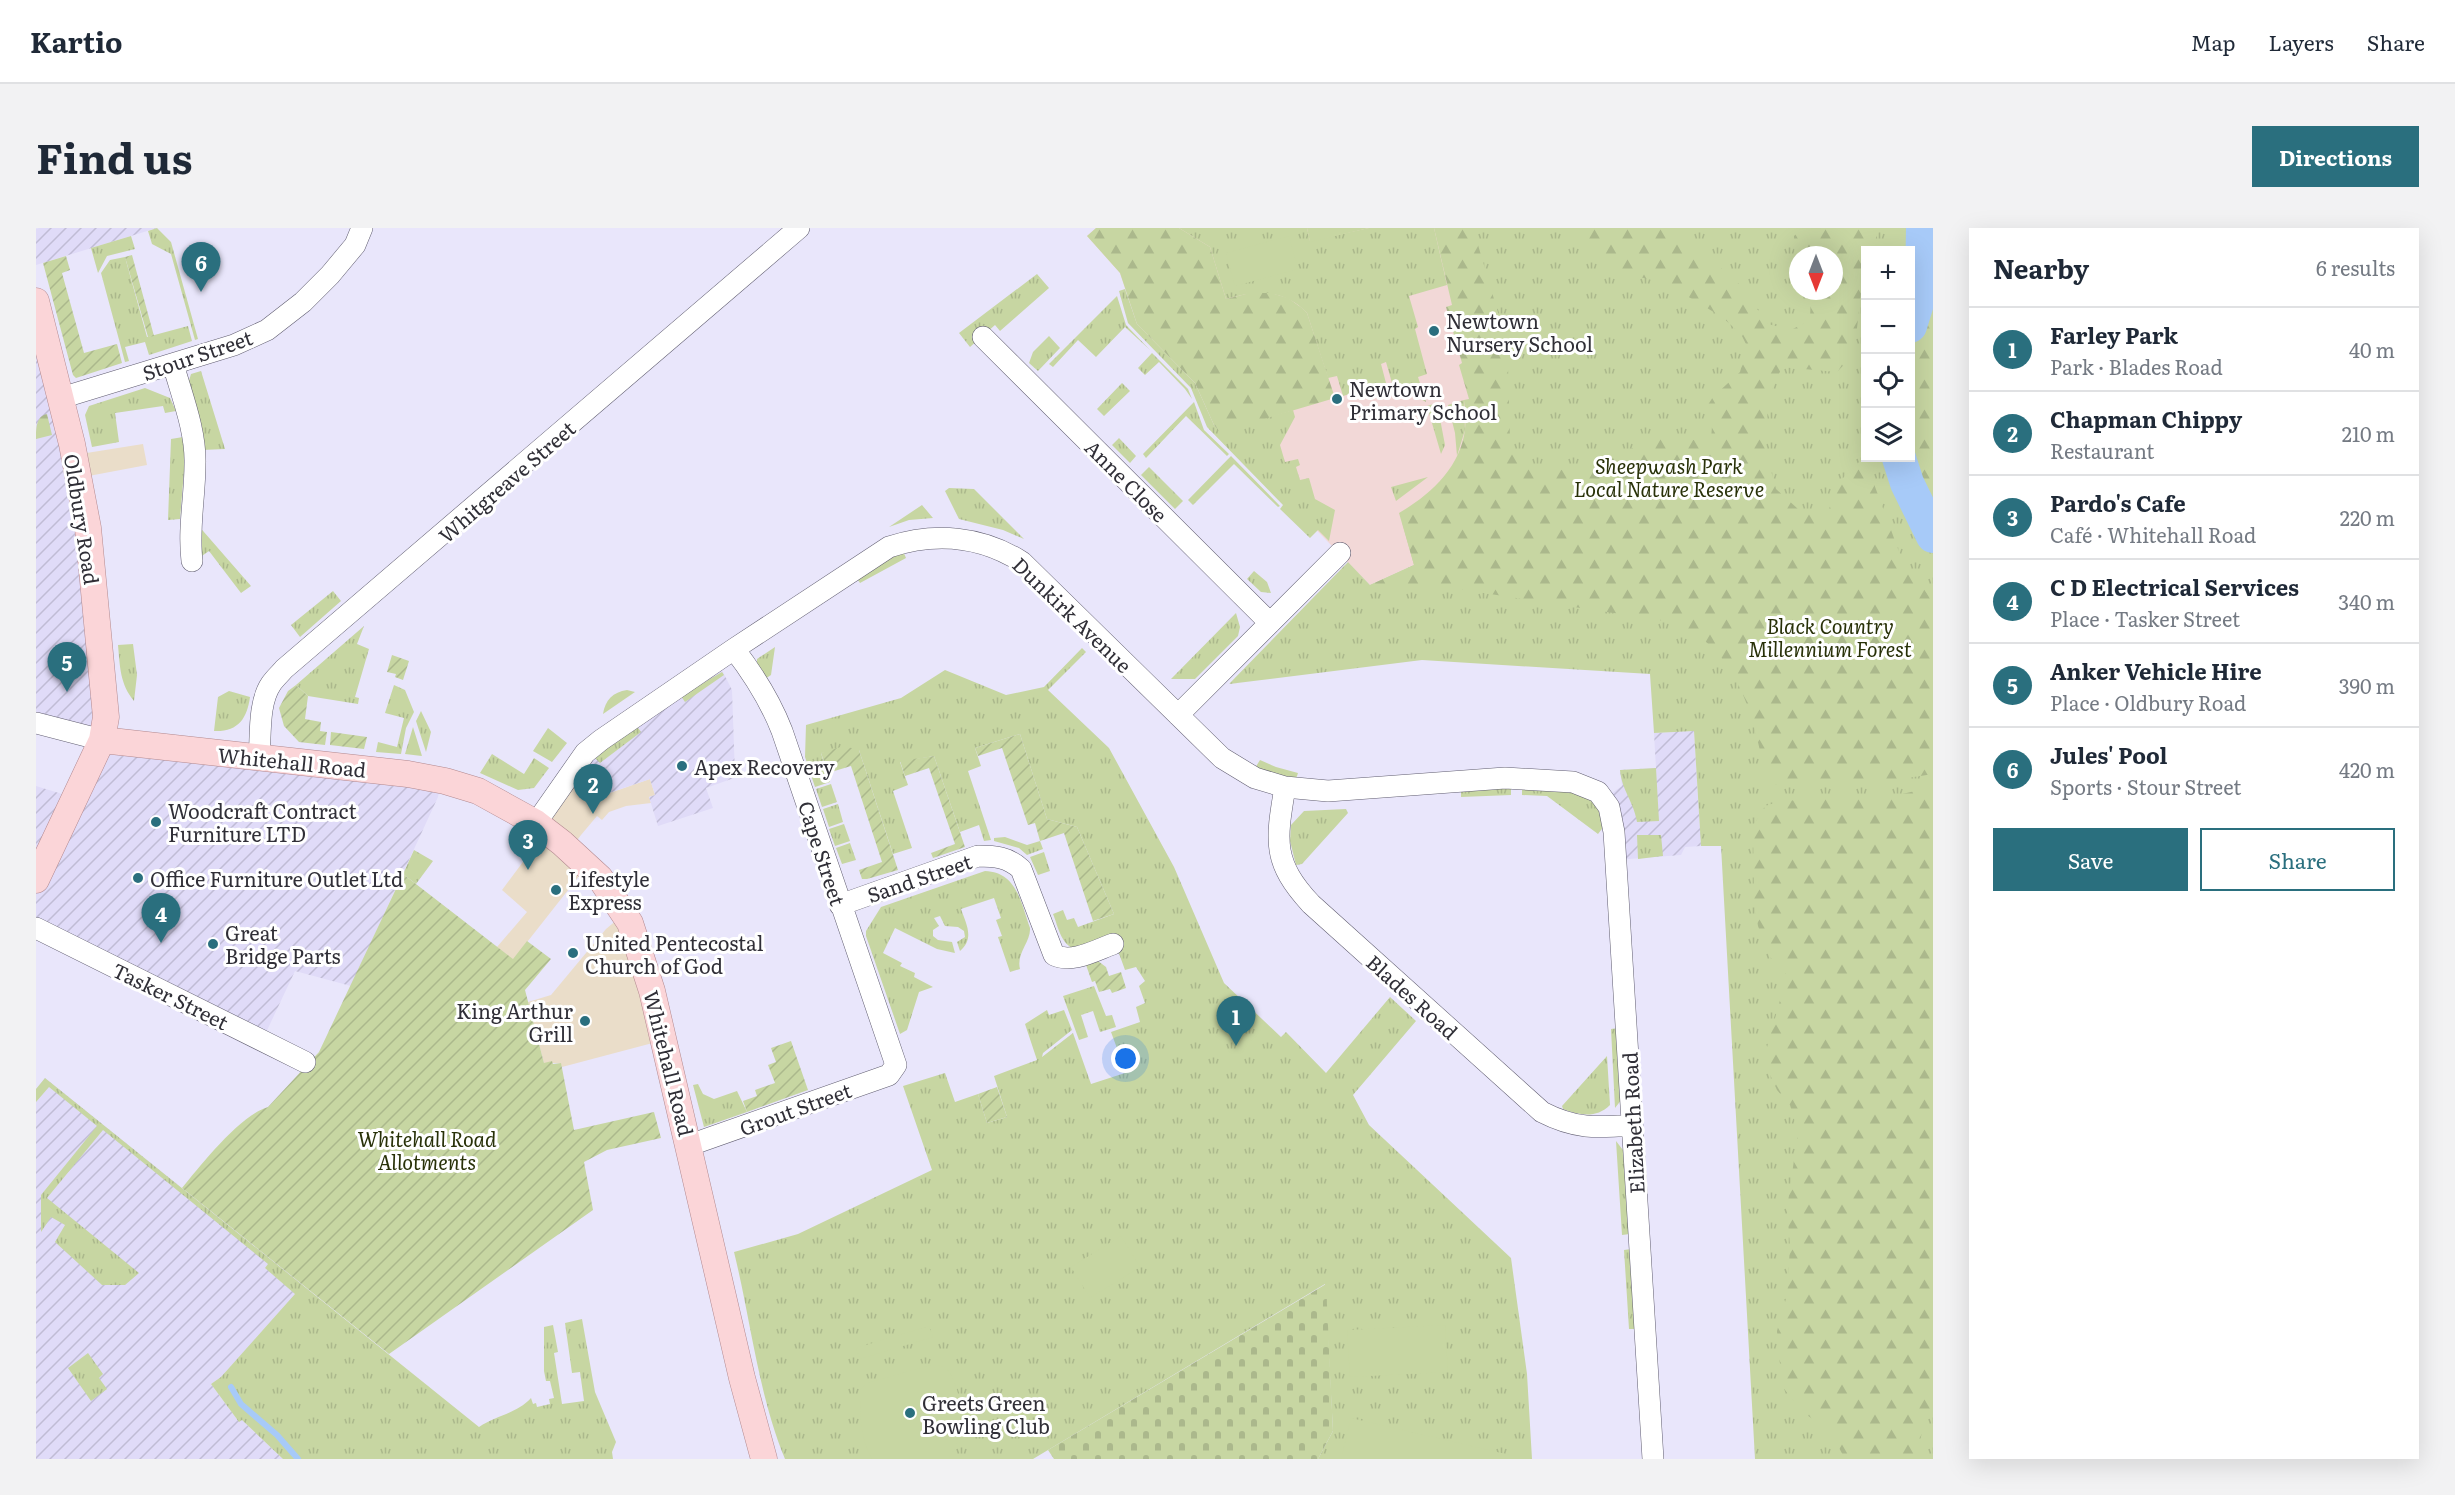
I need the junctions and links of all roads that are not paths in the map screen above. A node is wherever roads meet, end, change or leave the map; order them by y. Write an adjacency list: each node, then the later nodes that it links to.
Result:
1 (362, 228): 5 (street, Stour Street)
2 (799, 228): 14 (street, Whitgreave Street)
3 (36, 301): 6 (main road, Oldbury Road)
4 (983, 337): 9 (street, Anne Close)
5 (173, 364): 6 (street, Stour Street); 8 (street)
6 (61, 398): 13 (main road, Oldbury Road)
7 (1340, 553): 9 (street)
8 (192, 561)
9 (1270, 623): 11 (street)
10 (734, 649): 11 (street, Dunkirk Avenue); 17 (street, Dunkirk Avenue); 19 (street, Cape Street)
11 (1178, 715): 15 (street, Dunkirk Avenue)
12 (36, 723): 13 (street)
13 (102, 740): 14 (main road, Whitehall Road); 18 (main road, Oldbury Road)
14 (260, 759): 17 (main road, Whitehall Road)
15 (1285, 787): 16 (street, Dunkirk Avenue); 24 (street, Blades Road)
16 (1598, 792): 24 (street, Elizabeth Road)
17 (536, 823): 25 (main road, Whitehall Road)
18 (36, 880)
19 (840, 905): 21 (street, Sand Street); 23 (street, Cape Street)
20 (36, 928): 22 (street, Tasker Street)
21 (1113, 944)
22 (305, 1062)
23 (896, 1065): 25 (street, Grout Street)
24 (1631, 1125): 27 (street, Elizabeth Road)
25 (690, 1146): 26 (main road, Whitehall Road)
26 (764, 1459)
27 (1653, 1459)

